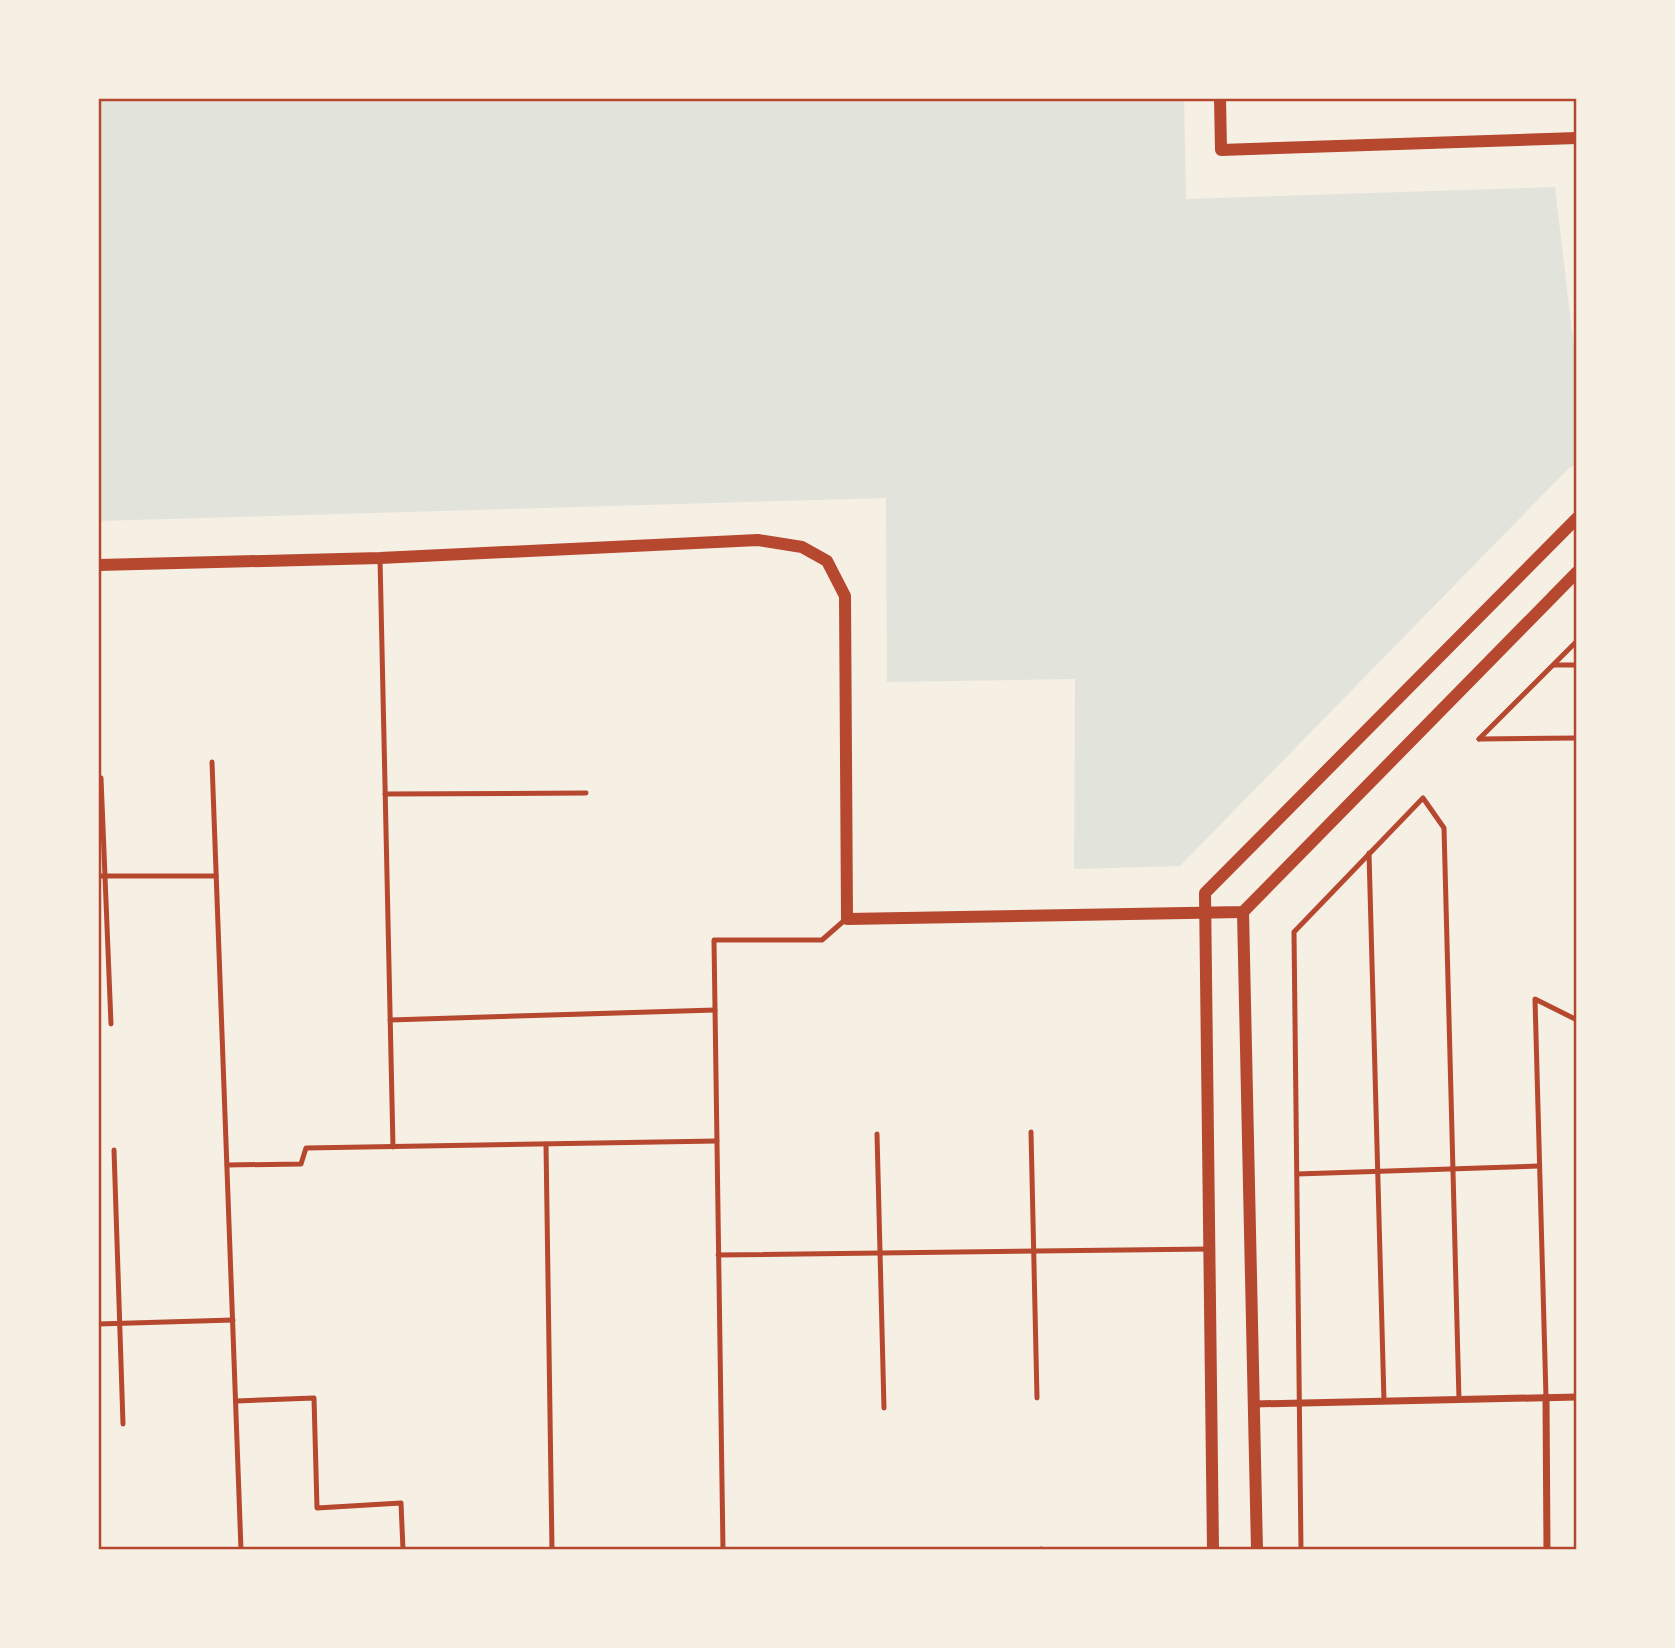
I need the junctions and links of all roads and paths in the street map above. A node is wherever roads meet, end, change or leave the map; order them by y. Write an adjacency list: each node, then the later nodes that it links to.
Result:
1 (1220, 98): 2 (street)
2 (1577, 138)
3 (1577, 518): 19 (street)
4 (380, 558): 5 (street); 14 (lane); 20 (street)
5 (98, 565)
6 (1577, 572): 18 (street)
7 (1577, 641): 8 (lane)
8 (1554, 665): 9 (lane); 10 (lane)
9 (1577, 665)
10 (1577, 738)
11 (212, 762): 17 (lane)
12 (102, 778): 16 (lane)
13 (586, 793): 14 (lane)
14 (385, 794): 22 (lane)
15 (1369, 853): 33 (lane); 34 (lane); 35 (lane)
16 (102, 876): 17 (lane); 24 (lane)
17 (216, 876): 31 (lane)
18 (1243, 912): 19 (street); 50 (street)
19 (1206, 913): 20 (street); 36 (street)
20 (847, 919): 21 (lane)
21 (715, 1010): 22 (lane); 27 (lane)
22 (390, 1020): 29 (lane)
23 (1577, 1020): 32 (lane)
24 (111, 1024)
25 (1031, 1132): 37 (lane)
26 (877, 1134): 38 (lane)
27 (717, 1141): 28 (lane); 39 (lane)
28 (546, 1144): 29 (lane); 55 (lane)
29 (393, 1147): 31 (lane)
30 (114, 1150): 41 (lane)
31 (227, 1165): 40 (lane)
32 (1539, 1166): 33 (lane); 43 (lane)
33 (1453, 1169): 34 (lane); 46 (lane)
34 (1378, 1171): 35 (lane); 48 (lane)
35 (1297, 1174): 49 (lane)
36 (1210, 1249): 37 (lane); 57 (street)
37 (1034, 1251): 38 (lane); 45 (lane)
38 (880, 1253): 39 (lane); 51 (lane)
39 (718, 1255): 56 (lane)
40 (233, 1320): 41 (lane); 47 (lane)
41 (120, 1323): 42 (lane); 52 (lane)
42 (98, 1324)
43 (1546, 1397): 44 (street); 46 (street); 60 (street)
44 (1577, 1397)
45 (1037, 1398)
46 (1459, 1399): 48 (street)
47 (236, 1401): 53 (lane); 54 (lane)
48 (1384, 1401): 49 (street)
49 (1301, 1403): 50 (street); 59 (lane)
50 (1254, 1404): 58 (street)
51 (884, 1408)
52 (123, 1424)
53 (241, 1550)
54 (402, 1550)
55 (552, 1550)
56 (723, 1550)
57 (1213, 1550)
58 (1257, 1550)
59 (1301, 1550)
60 (1547, 1550)

